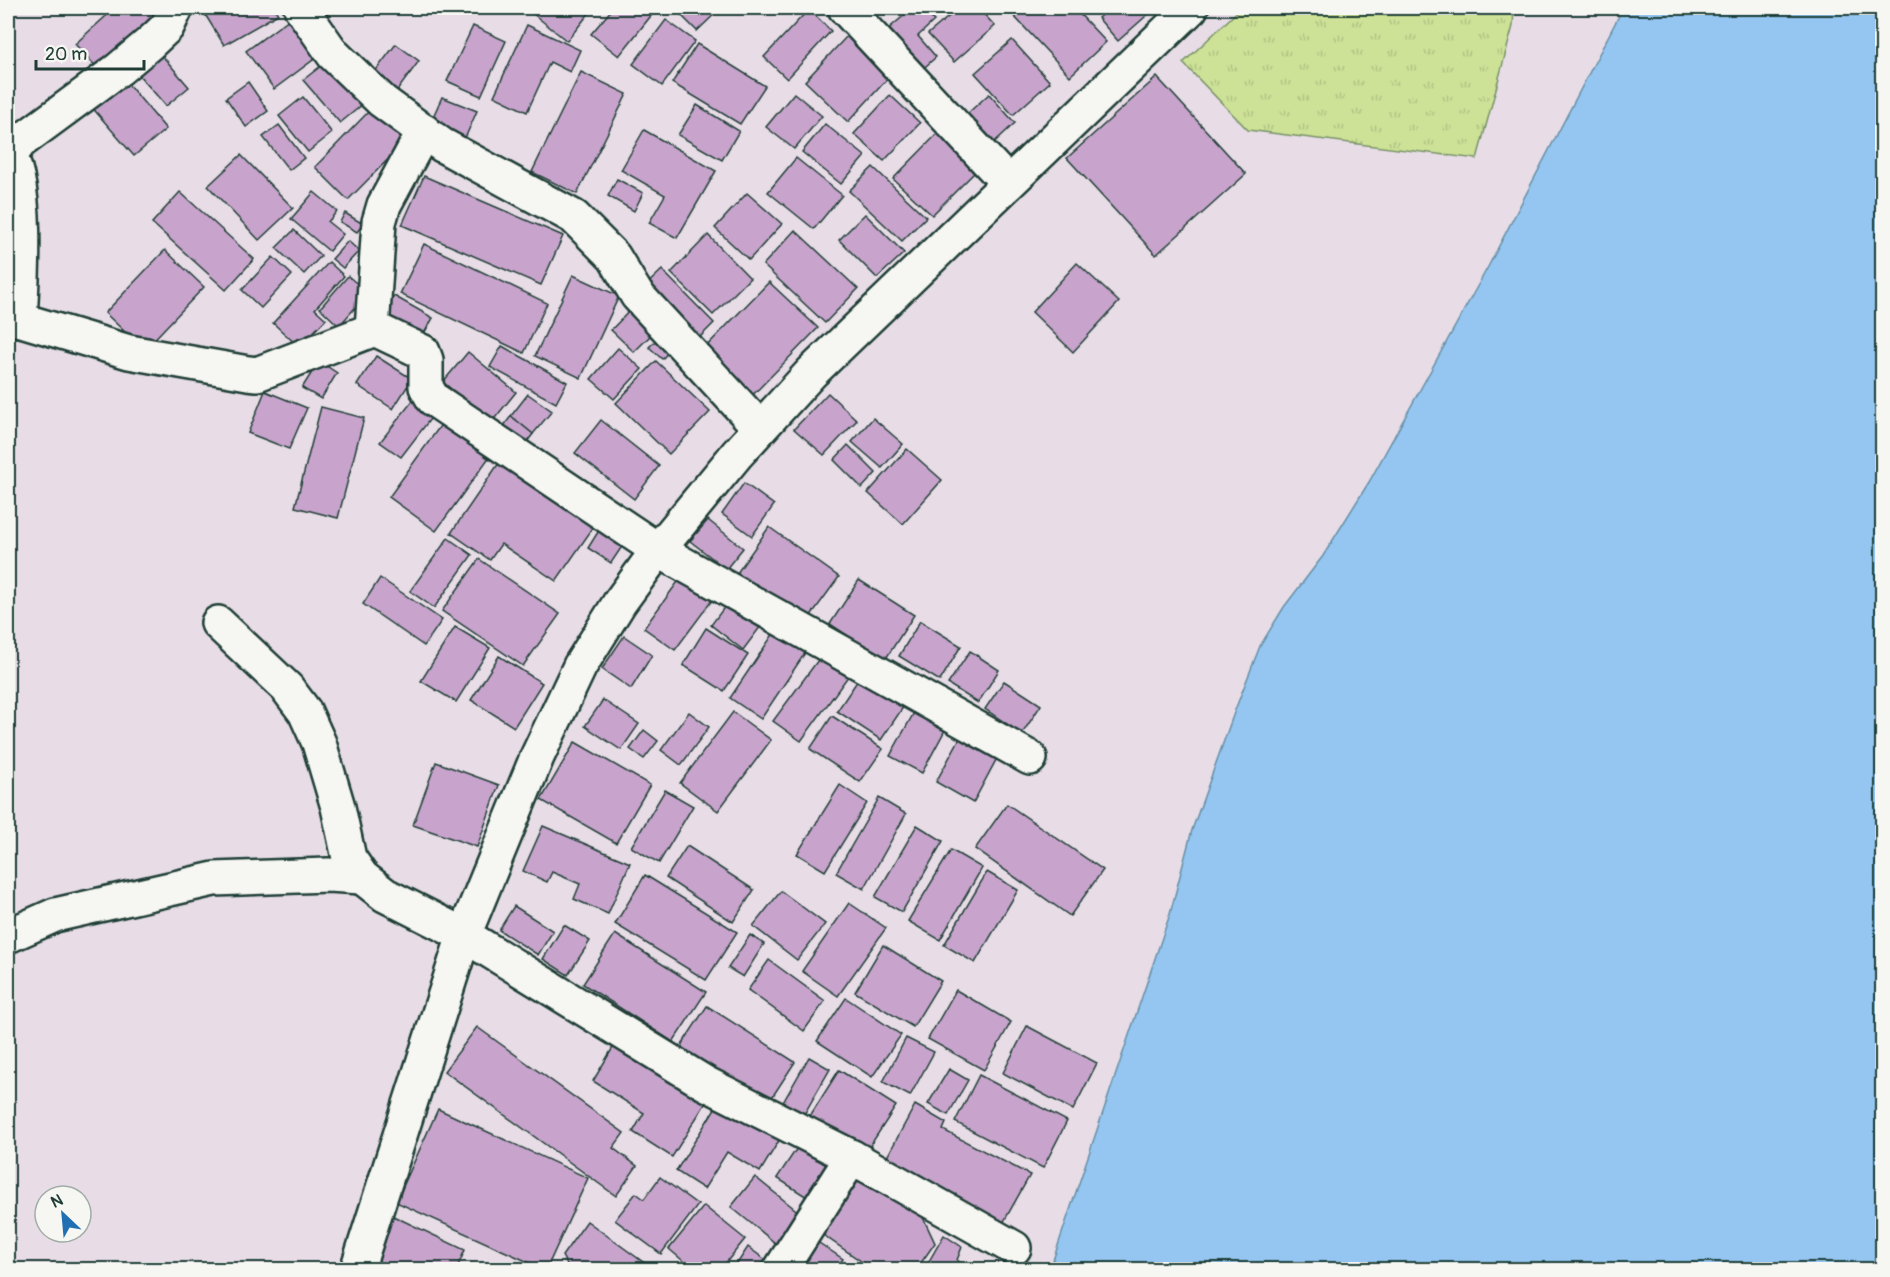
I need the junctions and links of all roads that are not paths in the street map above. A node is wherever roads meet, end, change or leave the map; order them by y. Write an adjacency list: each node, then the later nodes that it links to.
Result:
1 (176, 8): 6 (street)
2 (301, 8): 5 (street)
3 (845, 8): 7 (street)
4 (1189, 8): 7 (street)
5 (424, 131): 9 (street); 10 (street)
6 (9, 155): 8 (street)
7 (1008, 183): 10 (street)
8 (14, 318): 9 (street)
9 (372, 330): 11 (street)
10 (760, 428): 11 (street)
11 (658, 550): 13 (street); 15 (street)
12 (218, 623): 14 (street)
13 (1030, 758)
14 (362, 877): 15 (street); 16 (street)
15 (464, 935): 17 (street); 19 (street)
16 (8, 936)
17 (852, 1157): 18 (street); 20 (street)
18 (1014, 1248)
19 (357, 1269)
20 (780, 1269)

